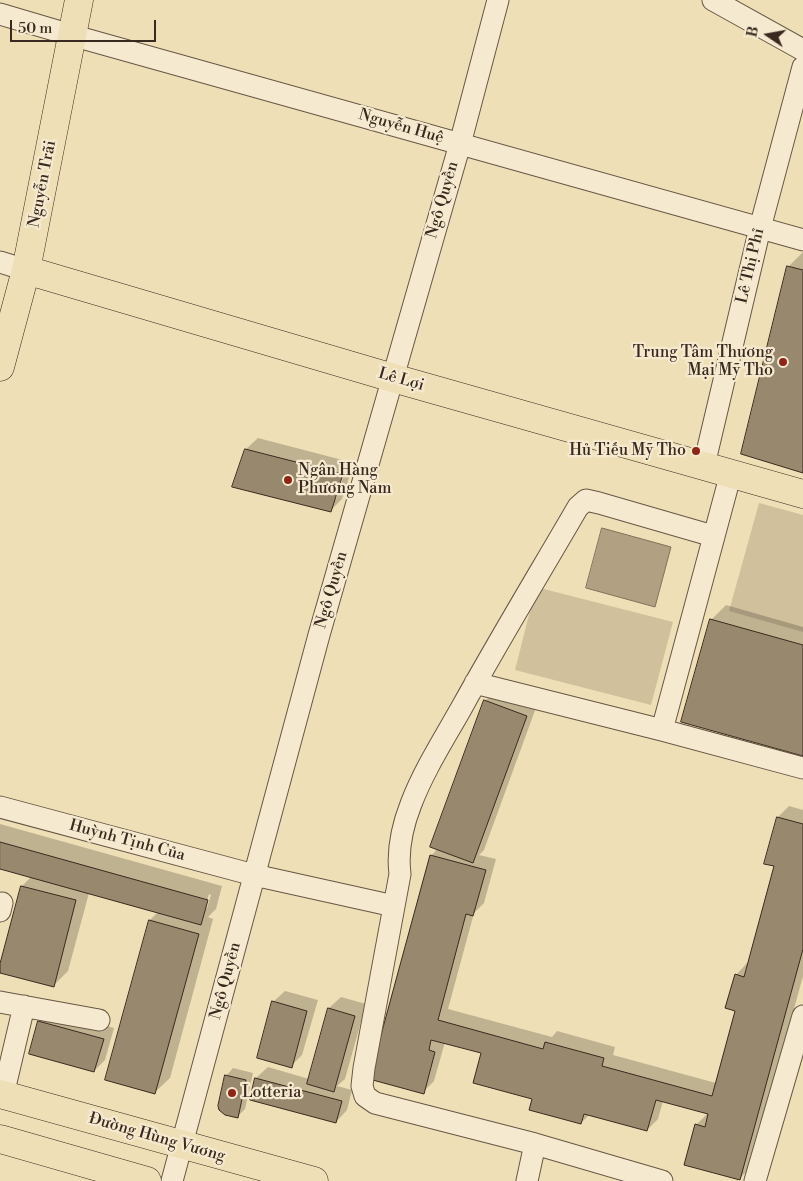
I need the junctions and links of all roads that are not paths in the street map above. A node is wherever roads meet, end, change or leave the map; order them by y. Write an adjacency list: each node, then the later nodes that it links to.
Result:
1 (79, 0): 5 (main road, Nguyễn Trãi)
2 (498, 0): 8 (street, Ngô Quyền)
3 (713, 0): 6 (street)
4 (0, 14): 5 (street, Nguyễn Huệ)
5 (71, 35): 8 (street, Nguyễn Huệ); 12 (main road, Nguyễn Trãi)
6 (803, 50)
7 (803, 67): 9 (street, Lê Thị Phỉ)
8 (460, 144): 9 (street, Nguyễn Huệ); 14 (street, Ngô Quyền)
9 (760, 228): 10 (street, Nguyễn Huệ); 15 (street, Lê Thị Phỉ)
10 (803, 240)
11 (0, 262): 12 (street, Lê Lợi)
12 (26, 270): 13 (main road, Nguyễn Trãi); 14 (main road, Lê Lợi)
13 (0, 367)
14 (393, 378): 15 (main road, Lê Lợi); 23 (street, Ngô Quyền)
15 (704, 465): 16 (main road, Lê Lợi)
16 (731, 473): 17 (main road, Lê Lợi); 18 (street)
17 (803, 494)
18 (713, 536): 19 (street); 20 (street)
19 (475, 683): 20 (street); 24 (street)
20 (662, 730): 21 (street)
21 (803, 768)
22 (0, 806): 23 (street, Huỳnh Tịnh Của)
23 (254, 875): 24 (street, Huỳnh Tịnh Của); 32 (street, Ngô Quyền)
24 (394, 906): 31 (street)
25 (0, 1002): 26 (street)
26 (24, 1006): 28 (street); 29 (street)
27 (803, 1016): 38 (street)
28 (99, 1020)
29 (2, 1094): 32 (main road, Đường Hùng Vương)
30 (0, 1139): 33 (main road)
31 (535, 1144): 36 (street); 37 (street)
32 (183, 1145): 34 (street, Ngô Quyền); 35 (main road, Đường Hùng Vương)
33 (147, 1181)
34 (172, 1181)
35 (314, 1181)
36 (527, 1181)
37 (662, 1181)
38 (754, 1181)

